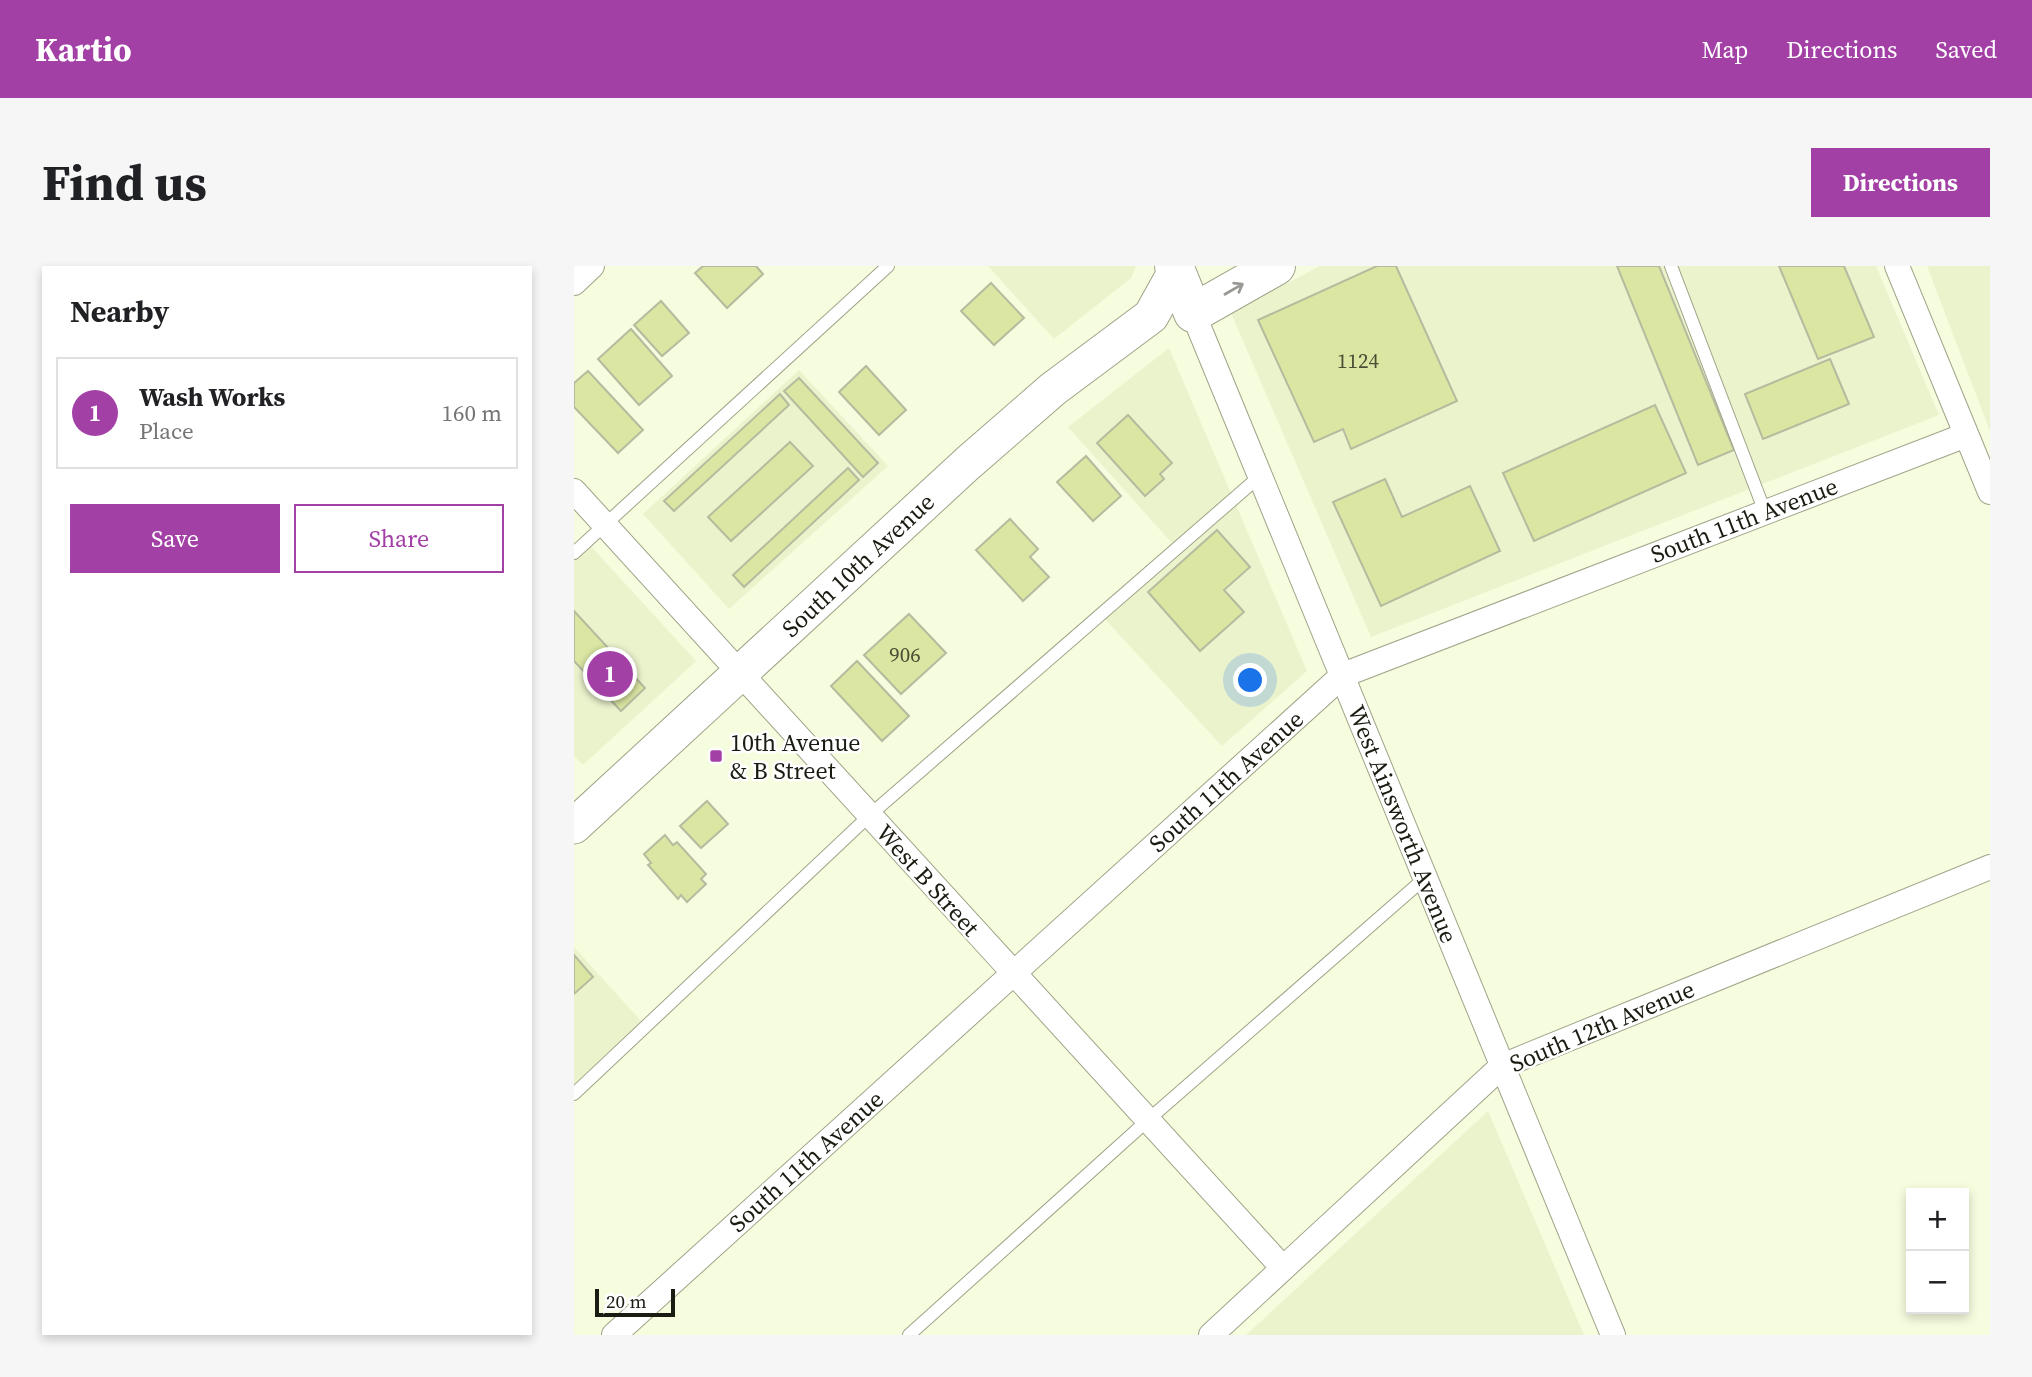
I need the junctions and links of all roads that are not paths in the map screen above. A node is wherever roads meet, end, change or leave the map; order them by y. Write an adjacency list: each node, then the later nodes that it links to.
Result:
1 (593, 266): 7 (street)
2 (888, 266): 15 (lane)
3 (1276, 266): 8 (main road, one-way to 3)
4 (1671, 266): 14 (lane)
5 (1897, 266): 10 (street)
6 (1178, 268): 8 (main road); 9 (main road, South 10th Avenue)
7 (574, 283)
8 (1193, 313): 9 (main road); 11 (street, West Ainsworth Avenue)
9 (1150, 316): 17 (main road, South 10th Avenue)
10 (1966, 435): 13 (street); 14 (street, South 11th Avenue)
11 (1260, 476): 18 (street, West Ainsworth Avenue); 19 (lane)
12 (574, 491): 15 (street, West B Street)
13 (1990, 492)
14 (1765, 512): 18 (street, South 11th Avenue)
15 (606, 526): 16 (lane); 17 (street, West B Street)
16 (574, 553)
17 (740, 673): 19 (street, West B Street); 20 (main road, South 10th Avenue)
18 (1343, 675): 22 (street, West Ainsworth Avenue); 23 (street, South 11th Avenue)
19 (870, 816): 23 (street, West B Street); 25 (lane)
20 (574, 826)
21 (1990, 867): 24 (street, South 12th Avenue)
22 (1425, 878): 24 (street, West Ainsworth Avenue); 26 (lane)
23 (1014, 973): 26 (street, West B Street); 28 (street, South 11th Avenue)
24 (1502, 1066): 27 (street, South 12th Avenue); 31 (street, West Ainsworth Avenue)
25 (574, 1094)
26 (1147, 1120): 27 (street, West B Street); 29 (lane)
27 (1283, 1268): 30 (street, South 12th Avenue)
28 (614, 1335)
29 (909, 1335)
30 (1210, 1335)
31 (1613, 1335)

